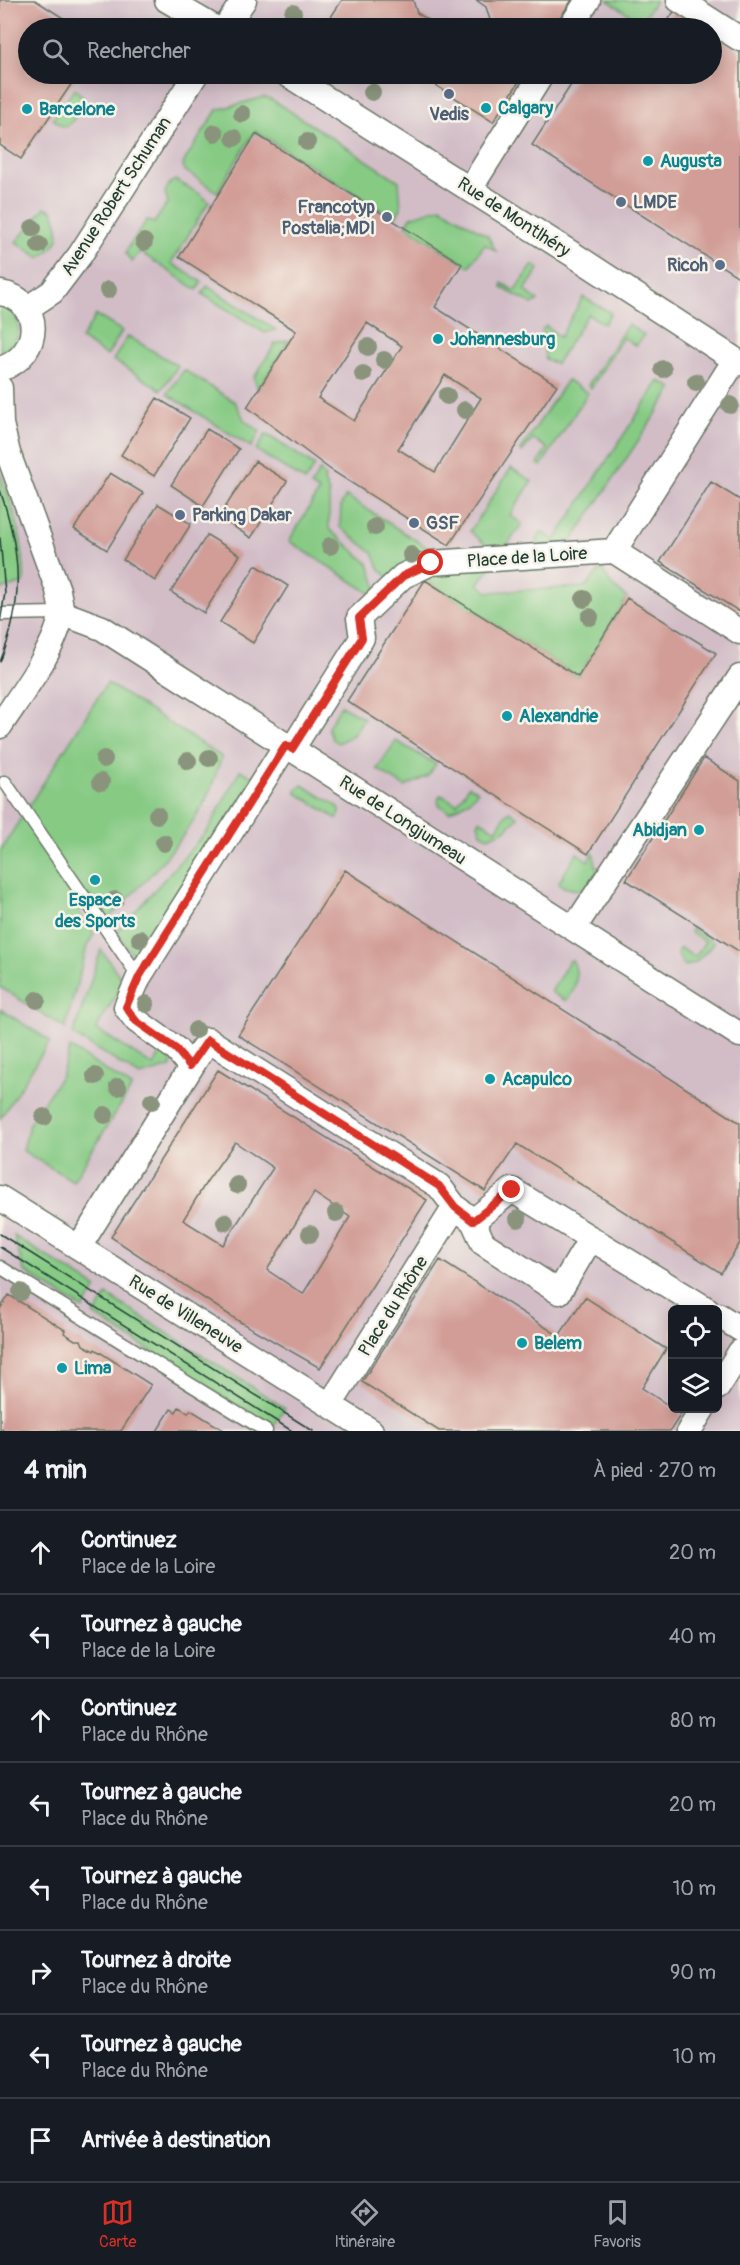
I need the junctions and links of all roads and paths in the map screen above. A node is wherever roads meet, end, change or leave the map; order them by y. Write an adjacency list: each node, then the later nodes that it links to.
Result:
1 (167, 0): 5 (street)
2 (244, 0): 6 (street)
3 (588, 0): 7 (street)
4 (679, 0): 8 (street)
5 (198, 18)
6 (232, 18)
7 (576, 18)
8 (707, 18)
9 (722, 27): 10 (street)
10 (740, 39)
11 (190, 84): 16 (street, Avenue Robert Schuman)
12 (302, 84): 14 (street, Rue de Montlhéry)
13 (536, 84): 14 (street)
14 (470, 189): 17 (street, Rue de Montlhéry)
15 (0, 293): 16 (street)
16 (26, 309): 18 (street)
17 (737, 361): 20 (street, Place de la Loire)
18 (0, 369)
19 (0, 388): 21 (street)
20 (614, 551): 23 (street, Place de la Loire); 26 (street, Place de la Loire)
21 (62, 613): 22 (lane); 25 (street); 26 (street, Rue de Longjumeau)
22 (0, 614)
23 (740, 632)
24 (740, 677): 28 (street)
25 (0, 726)
26 (289, 747): 28 (street, Rue de Longjumeau); 29 (street)
27 (6, 782): 29 (lane)
28 (574, 928): 30 (street, Rue de Longjumeau)
29 (139, 977): 31 (street)
30 (740, 1035)
31 (190, 1066): 33 (street); 35 (street)
32 (0, 1198): 35 (street, Rue de Villeneuve)
33 (464, 1214): 34 (street, Place du Rhône); 34 (street); 42 (street, Place du Rhône)
34 (591, 1238): 37 (street, Place du Rhône)
35 (79, 1247): 42 (street, Rue de Villeneuve)
36 (0, 1267): 44 (lane)
37 (700, 1305)
38 (722, 1318): 39 (street)
39 (740, 1329)
40 (740, 1352): 41 (street)
41 (722, 1379)
42 (330, 1405): 45 (street, Rue de Villeneuve)
43 (701, 1413): 46 (street)
44 (266, 1431)
45 (371, 1431)
46 (689, 1431)

